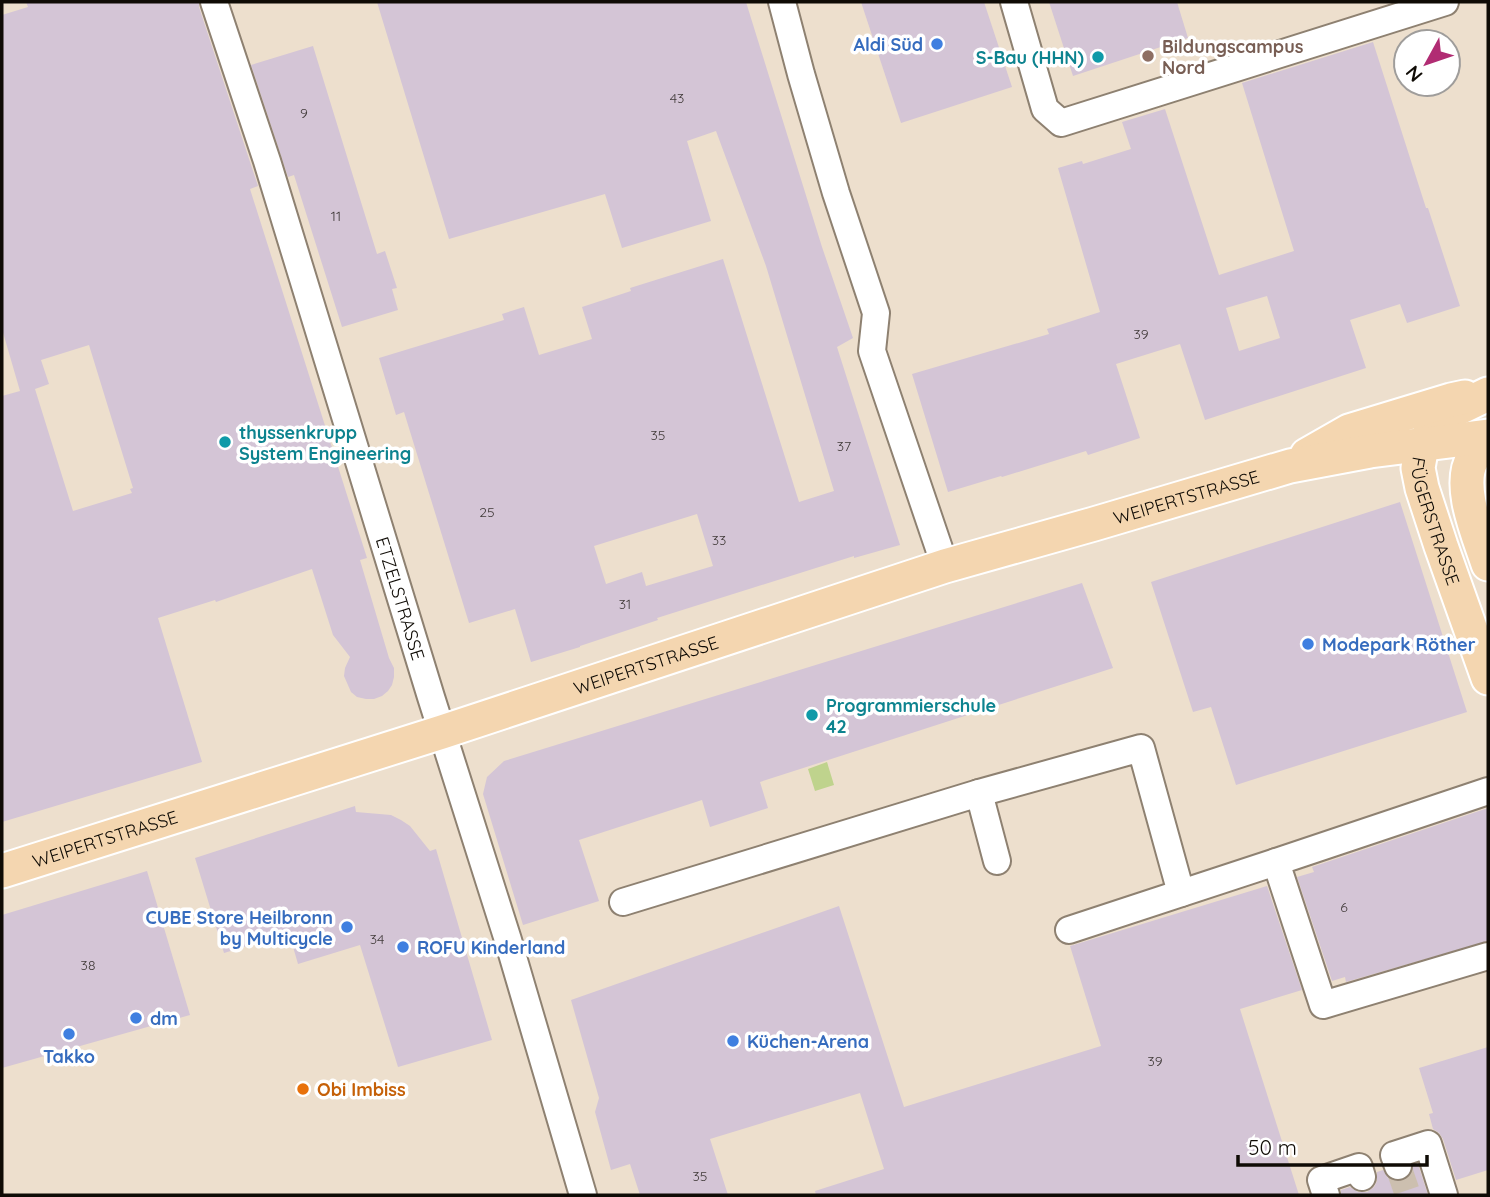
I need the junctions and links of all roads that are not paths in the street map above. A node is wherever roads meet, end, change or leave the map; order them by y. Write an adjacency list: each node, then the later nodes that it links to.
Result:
1 (214, 2): 13 (street, ETZELSTRASSE)
2 (782, 2): 11 (street)
3 (1014, 2): 4 (street)
4 (1445, 2)
5 (1488, 393): 8 (main road, FÜGERSTRASSE); 9 (main road, WEIPERTSTRASSE)
6 (1488, 436): 8 (main road, WEIPERTSTRASSE)
7 (1488, 442): 10 (main road, FÜGERSTRASSE)
8 (1422, 445): 9 (main road, WEIPERTSTRASSE); 12 (main road, FÜGERSTRASSE)
9 (1290, 466): 11 (main road, WEIPERTSTRASSE)
10 (1488, 564)
11 (945, 566): 13 (main road, WEIPERTSTRASSE)
12 (1488, 678)
13 (442, 732): 18 (main road, WEIPERTSTRASSE); 23 (street, ETZELSTRASSE)
14 (1488, 791): 17 (street)
15 (979, 793): 16 (street); 19 (street); 20 (street)
16 (996, 861)
17 (1276, 862): 19 (street); 22 (street)
18 (2, 871)
19 (1181, 893): 21 (street)
20 (624, 902)
21 (1069, 930)
22 (1488, 956)
23 (583, 1195)
24 (1326, 1195): 25 (street)
25 (1444, 1195)

